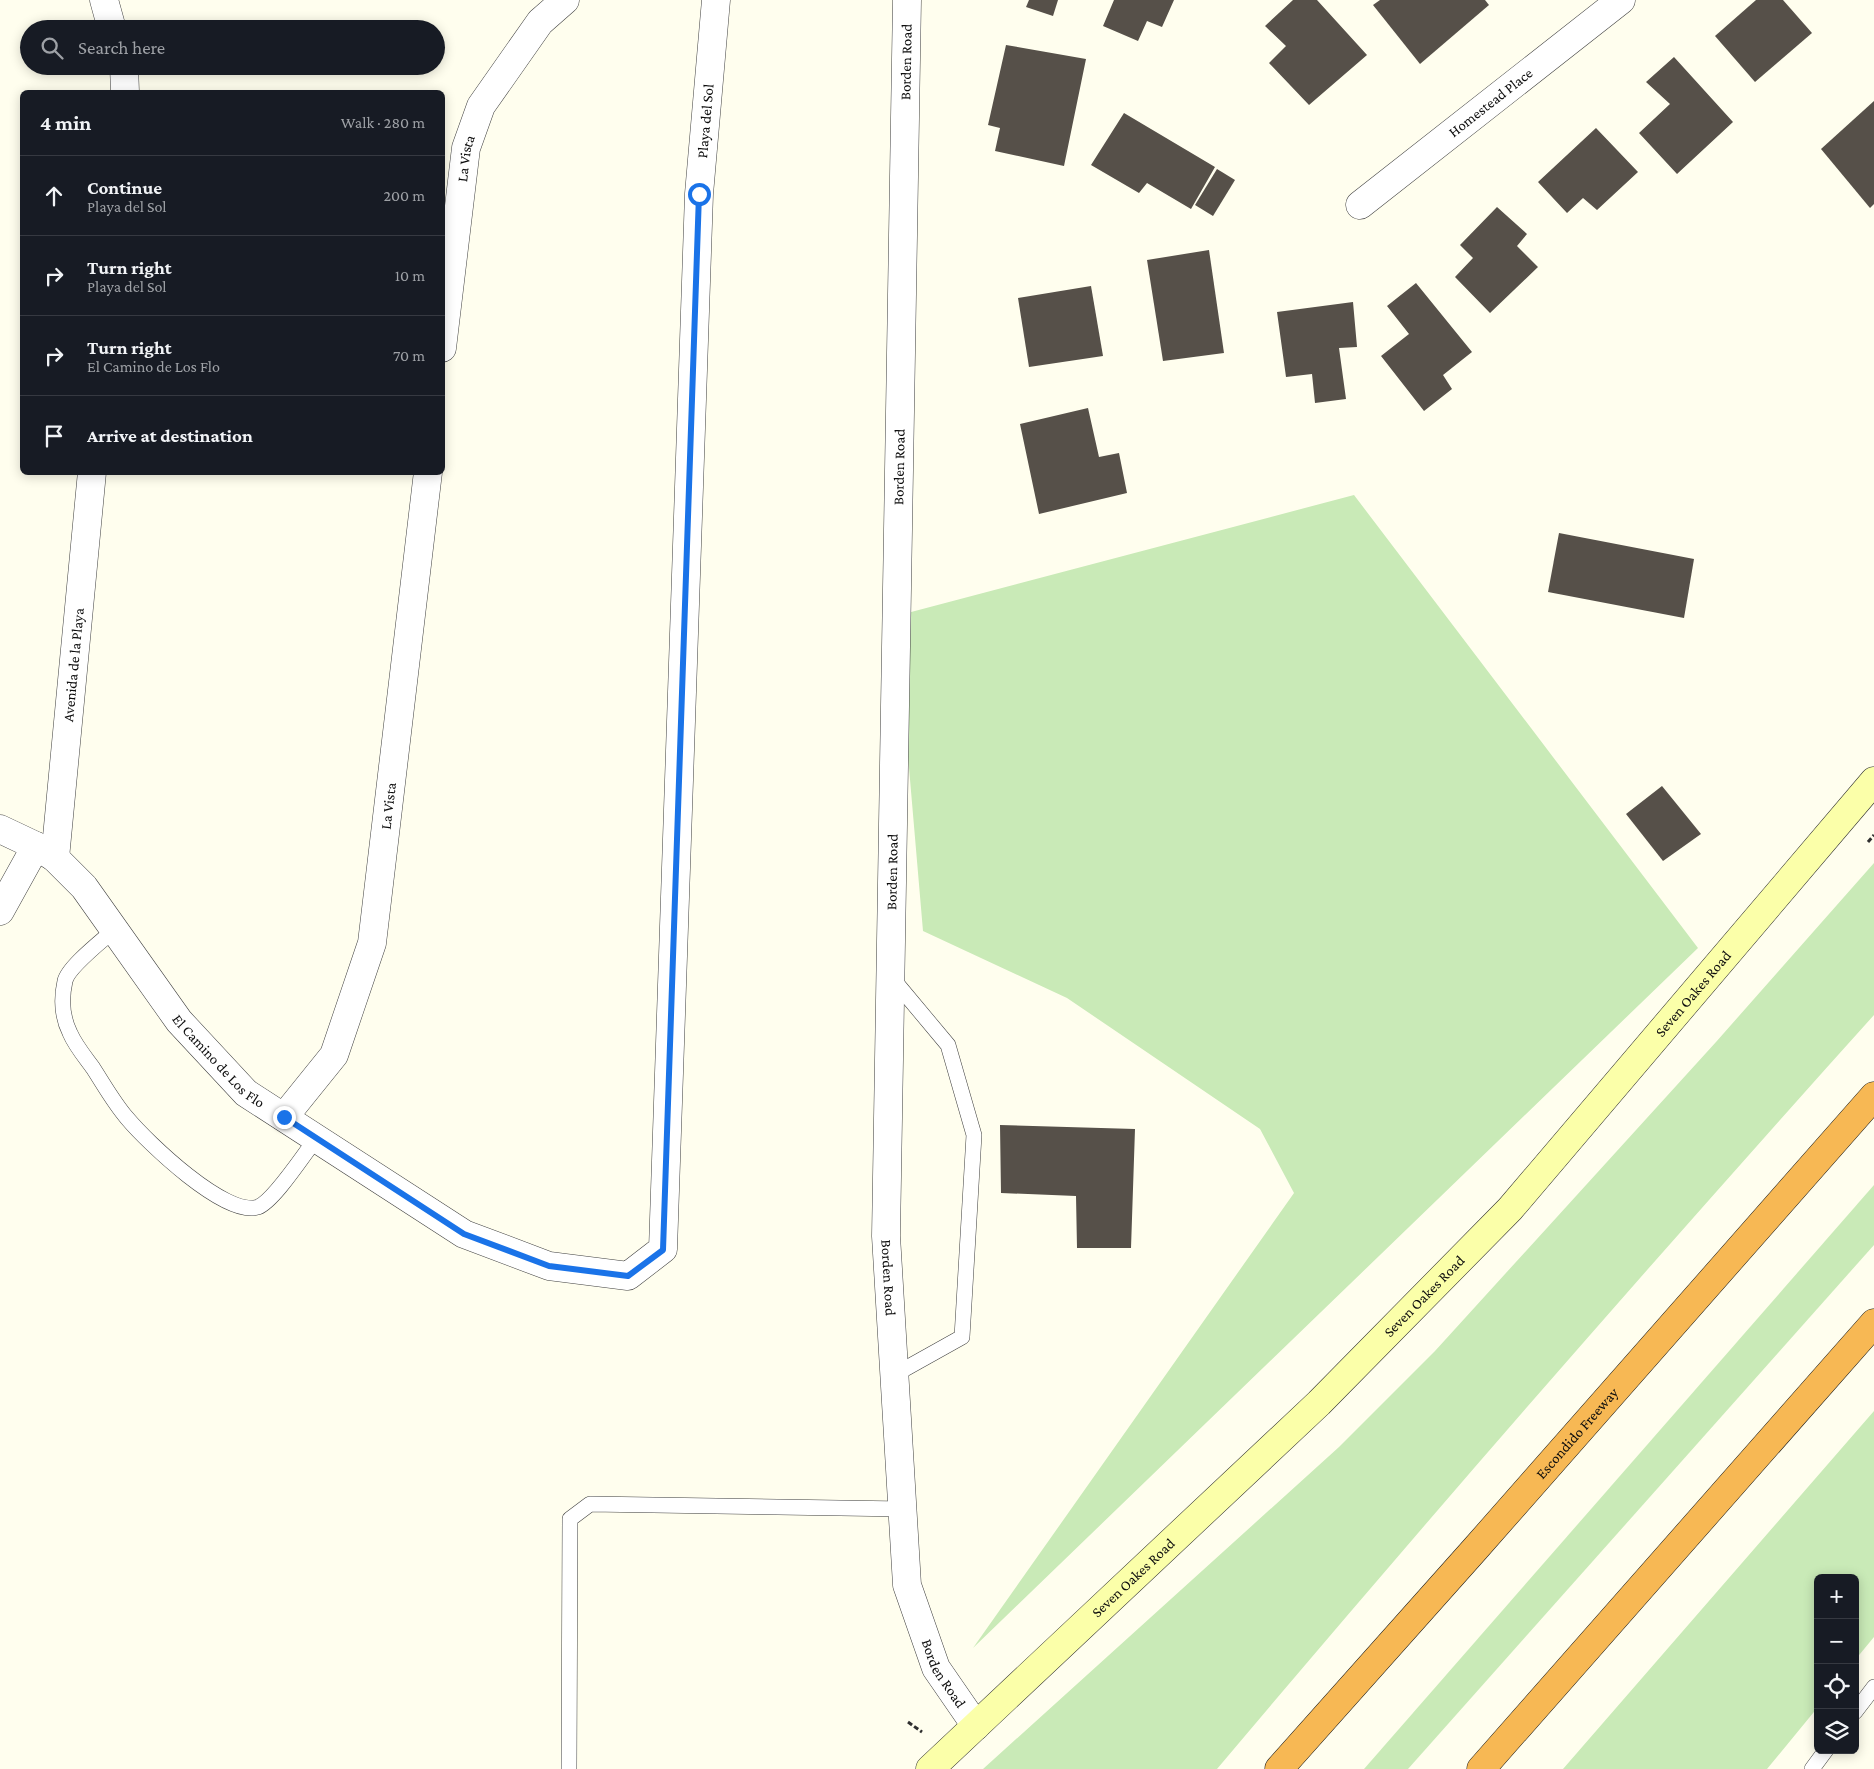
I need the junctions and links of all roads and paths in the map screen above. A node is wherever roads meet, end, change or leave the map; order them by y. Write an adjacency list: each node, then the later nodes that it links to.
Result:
1 (104, 0): 6 (street)
2 (565, 0): 10 (street, La Vista)
3 (716, 0): 22 (street, Playa del Sol)
4 (907, 0): 18 (street, Borden Road)
5 (1622, 0): 9 (street, Homestead Place)
6 (110, 20)
7 (124, 75): 8 (street)
8 (125, 90)
9 (1360, 205)
10 (445, 323)
11 (92, 475): 15 (street, Avenida de la Playa)
12 (428, 475): 20 (street, La Vista)
13 (1874, 781): 28 (street, Seven Oakes Road)
14 (0, 829): 15 (street)
15 (46, 852): 16 (street, Avenida de la Playa); 17 (street, El Camino de Los Flo)
16 (0, 912)
17 (114, 930): 20 (street, El Camino de Los Flo); 21 (lane)
18 (891, 977): 24 (street, Borden Road); 24 (lane)
19 (1874, 1096): 32 (highway, Escondido Freeway)
20 (284, 1117): 21 (street, El Camino de Los Flo)
21 (316, 1138): 22 (street, El Camino de Los Flo)
22 (628, 1276)
23 (1874, 1323): 33 (highway)
24 (894, 1375): 25 (street, Borden Road)
25 (902, 1509): 28 (street, Borden Road); 30 (lane)
26 (1874, 1687): 27 (lane)
27 (1857, 1709)
28 (976, 1726): 31 (street, Seven Oakes Road)
29 (1823, 1754): 34 (lane)
30 (569, 1769)
31 (930, 1769)
32 (1279, 1769)
33 (1481, 1769)
34 (1812, 1769)

